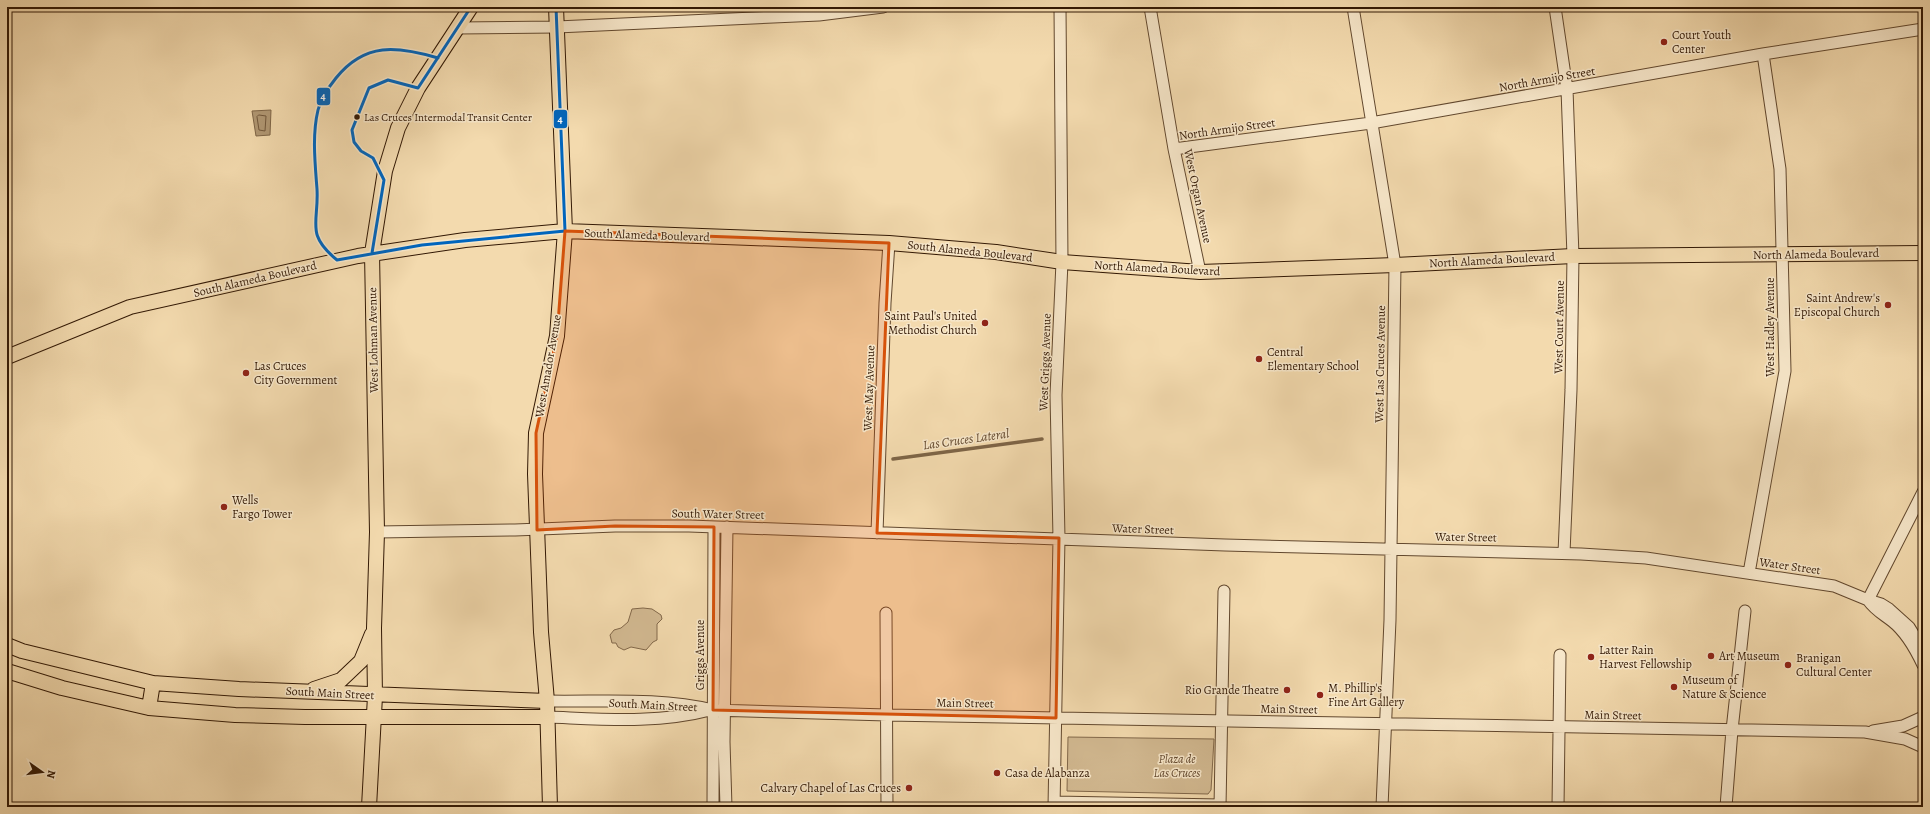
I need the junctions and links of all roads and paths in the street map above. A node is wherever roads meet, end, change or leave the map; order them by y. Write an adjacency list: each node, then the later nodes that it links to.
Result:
1 (471, 7): 9 (main road, West Lohman Avenue)
2 (556, 7): 8 (main road, West Amador Avenue)
3 (883, 7): 8 (street)
4 (1060, 7): 21 (street, West Griggs Avenue)
5 (1150, 7): 14 (street, West Organ Avenue)
6 (1353, 7): 13 (street, West Las Cruces Avenue)
7 (1555, 7): 12 (street, West Court Avenue)
8 (557, 27): 9 (street); 15 (main road, West Amador Avenue)
9 (457, 28): 17 (main road, West Lohman Avenue)
10 (1923, 29): 11 (street, North Armijo Street)
11 (1764, 54): 12 (street, North Armijo Street); 19 (street, West Hadley Avenue)
12 (1567, 89): 13 (street, North Armijo Street); 20 (street, West Court Avenue)
13 (1371, 123): 14 (street, North Armijo Street); 22 (street, West Las Cruces Avenue)
14 (1174, 149): 23 (street, West Organ Avenue)
15 (565, 231): 16 (main road, South Alameda Boulevard); 17 (main road, South Alameda Boulevard); 28 (main road, West Amador Avenue)
16 (890, 243): 21 (main road, South Alameda Boulevard); 30 (street, West May Avenue)
17 (372, 253): 24 (main road, South Alameda Boulevard); 29 (main road, West Lohman Avenue)
18 (1923, 253): 19 (main road, North Alameda Boulevard)
19 (1782, 255): 20 (main road, North Alameda Boulevard); 34 (street, West Hadley Avenue)
20 (1573, 256): 22 (main road, North Alameda Boulevard); 33 (street, West Court Avenue)
21 (1062, 262): 23 (main road, North Alameda Boulevard); 31 (street, West Griggs Avenue)
22 (1394, 265): 23 (main road, North Alameda Boulevard); 32 (street, West Las Cruces Avenue)
23 (1200, 272)
24 (7, 357)
25 (1923, 492): 36 (street)
26 (714, 527): 27 (street, South Water Street); 28 (street, South Water Street); 50 (street, Griggs Avenue)
27 (727, 527): 30 (street, South Water Street); 51 (street, Griggs Avenue)
28 (537, 530): 29 (street, South Water Street); 48 (main road, West Amador Avenue)
29 (377, 532): 39 (main road, West Lohman Avenue)
30 (877, 533): 31 (street, South Water Street)
31 (1059, 538): 32 (street, Water Street); 56 (street, West Griggs Avenue)
32 (1390, 549): 33 (street, Water Street); 58 (street, West Las Cruces Avenue)
33 (1564, 553): 34 (street, Water Street)
34 (1749, 573): 36 (street, Water Street)
35 (1224, 591): 57 (street)
36 (1868, 600): 41 (street, Water Street); 43 (street, Water Street)
37 (1745, 611): 60 (street)
38 (886, 612): 52 (street)
39 (374, 628): 46 (main road); 47 (main road, West Lohman Avenue)
40 (7, 645): 45 (main road, South Main Street)
41 (1923, 650)
42 (1560, 655): 59 (street)
43 (1923, 665)
44 (7, 671): 49 (main road, South Main Street)
45 (153, 683): 46 (main road, South Main Street); 49 (main road)
46 (307, 691): 47 (main road, South Main Street)
47 (375, 696): 48 (main road, South Main Street); 53 (main road, West Lohman Avenue)
48 (547, 701): 50 (street, South Main Street); 54 (main road, West Amador Avenue)
49 (149, 708): 53 (main road, South Main Street)
50 (713, 710): 51 (street, Main Street); 54 (street, South Main Street); 67 (street, Griggs Avenue)
51 (725, 710): 52 (street, Main Street); 68 (street, Griggs Avenue)
52 (887, 715): 56 (street, Main Street); 69 (street)
53 (374, 716): 54 (main road, South Main Street); 65 (main road, West Lohman Avenue)
54 (548, 717): 66 (main road, West Amador Avenue)
55 (1923, 717): 61 (street, Main Street)
56 (1056, 718): 57 (street, Main Street); 63 (street, West Griggs Avenue)
57 (1222, 721): 58 (street, Main Street); 64 (street)
58 (1386, 724): 59 (street, Main Street); 70 (street, West Las Cruces Avenue)
59 (1559, 727): 60 (street, Main Street); 71 (street)
60 (1732, 730): 61 (street, Main Street); 72 (street)
61 (1865, 732): 62 (street, Main Street)
62 (1923, 747)
63 (1054, 804): 64 (street)
64 (1220, 806)
65 (369, 807)
66 (550, 807)
67 (713, 807)
68 (726, 807)
69 (887, 807)
70 (1382, 807)
71 (1558, 807)
72 (1726, 807)

